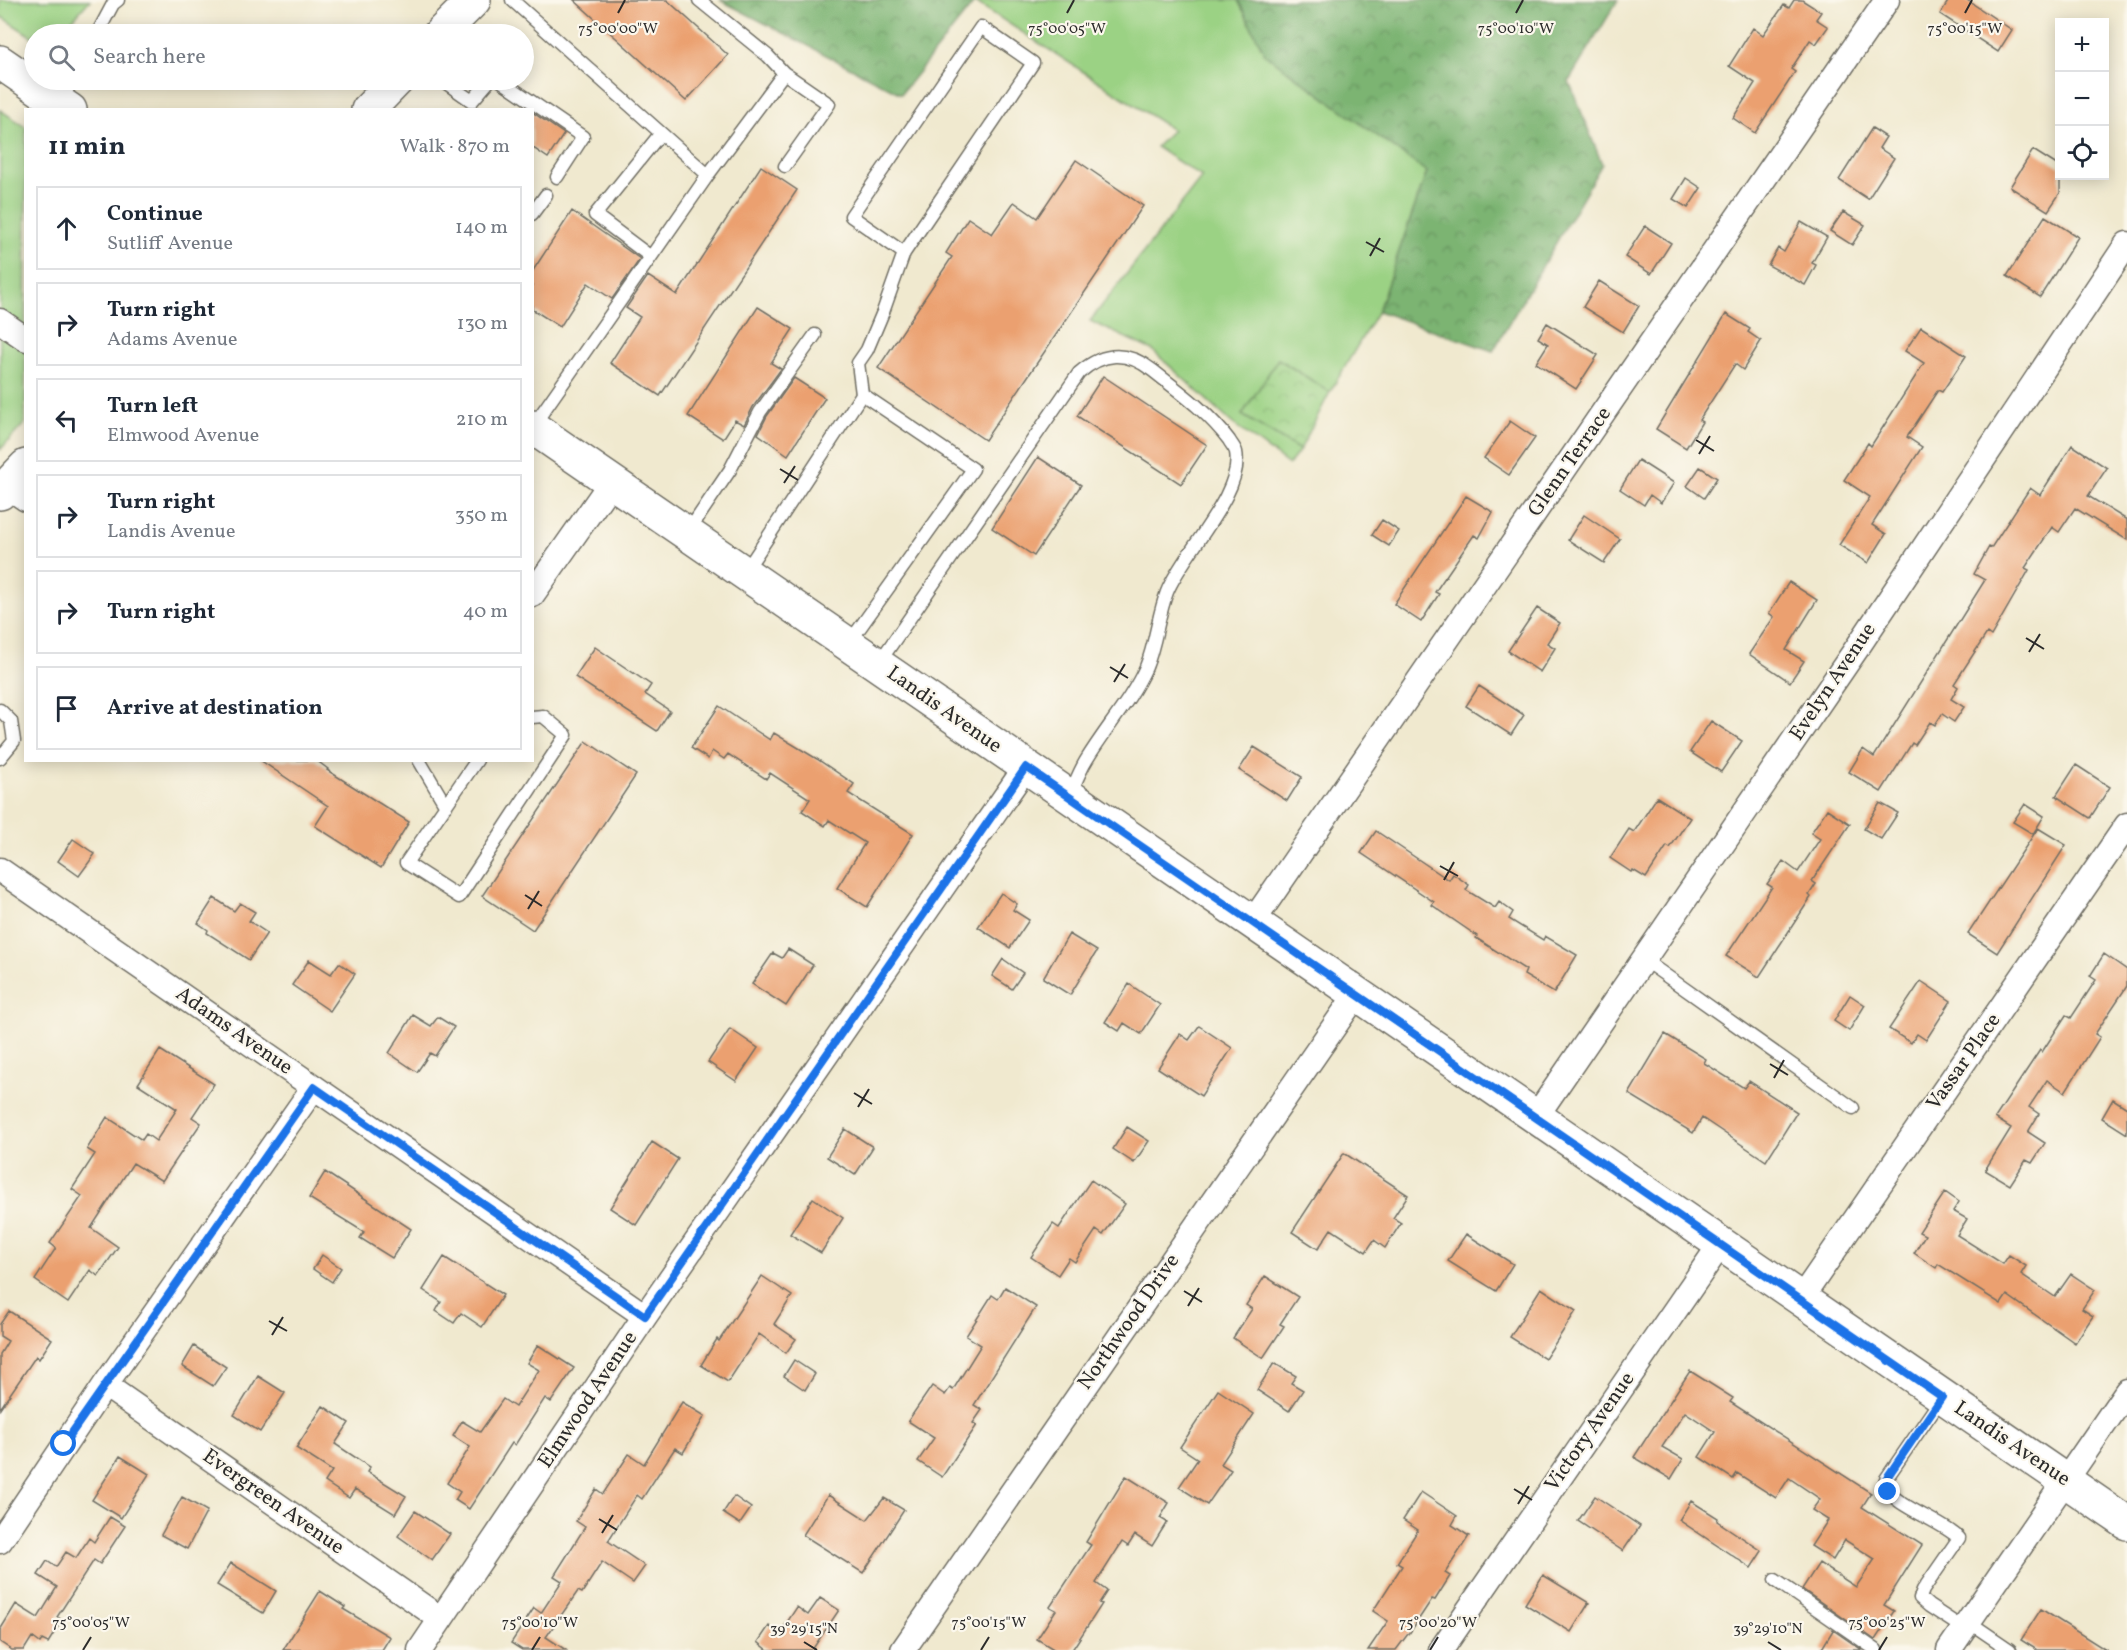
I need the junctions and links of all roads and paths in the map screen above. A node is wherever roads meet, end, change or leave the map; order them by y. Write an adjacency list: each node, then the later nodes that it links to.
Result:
1 (118, 0): 6 (lane)
2 (474, 0): 7 (main road)
3 (512, 0): 19 (lane)
4 (699, 0): 9 (lane)
5 (1887, 0): 50 (street, Glenn Terrace)
6 (102, 24)
7 (450, 24)
8 (0, 62): 10 (main road)
9 (784, 72): 20 (lane); 21 (lane)
10 (24, 74)
11 (54, 90): 16 (main road)
12 (387, 90): 18 (main road)
13 (453, 90): 17 (lane)
14 (482, 90): 17 (lane)
15 (515, 90): 22 (lane)
16 (68, 97)
17 (469, 105)
18 (370, 108)
19 (661, 133): 21 (lane); 27 (lane)
20 (785, 166)
21 (708, 175): 27 (lane)
22 (557, 177)
23 (546, 195): 24 (lane)
24 (534, 211)
25 (2127, 244): 51 (street, Evelyn Avenue)
26 (904, 253): 26 (lane); 31 (lane)
27 (651, 257): 32 (lane)
28 (0, 321): 30 (street)
29 (815, 335): 35 (lane)
30 (24, 338)
31 (862, 394): 36 (lane); 38 (lane)
32 (534, 424)
33 (534, 428): 34 (main road, Landis Avenue)
34 (612, 481): 35 (main road, Landis Avenue); 37 (street)
35 (688, 533): 36 (main road, Landis Avenue)
36 (745, 573): 38 (main road, Landis Avenue)
37 (534, 592)
38 (848, 644): 39 (main road, Landis Avenue)
39 (877, 664): 45 (main road, Landis Avenue); 46 (lane)
40 (0, 710): 42 (lane)
41 (534, 717): 47 (lane)
42 (0, 758)
43 (420, 762): 47 (lane)
44 (476, 762): 47 (lane)
45 (1026, 767): 46 (main road, Landis Avenue); 58 (street, Elmwood Avenue)
46 (1069, 796): 50 (main road, Landis Avenue)
47 (446, 806)
48 (2127, 825): 57 (street, Vassar Place)
49 (0, 870): 53 (street, Adams Avenue)
50 (1252, 923): 52 (main road, Landis Avenue)
51 (1644, 960): 54 (lane); 55 (street, Evelyn Avenue)
52 (1356, 995): 55 (main road, Landis Avenue); 69 (street, Northwood Drive)
53 (314, 1087): 58 (street, Adams Avenue); 59 (street)
54 (1853, 1108)
55 (1535, 1118): 56 (main road, Landis Avenue)
56 (1720, 1245): 57 (main road, Landis Avenue); 70 (street, Victory Avenue)
57 (1800, 1300): 61 (main road, Landis Avenue)
58 (645, 1316): 66 (street, Elmwood Avenue)
59 (105, 1386): 64 (street); 66 (street, Evergreen Avenue)
60 (2127, 1392): 62 (street)
61 (1942, 1397): 62 (main road, Landis Avenue); 67 (lane)
62 (2065, 1481): 63 (main road, Landis Avenue); 67 (street)
63 (2127, 1524)
64 (0, 1541)
65 (1775, 1580): 71 (lane)
66 (441, 1618): 68 (street, Elmwood Avenue)
67 (1966, 1625): 72 (street); 73 (lane)
68 (420, 1650)
69 (903, 1650)
70 (1441, 1650)
71 (1876, 1650)
72 (1949, 1650)
73 (2010, 1650)

